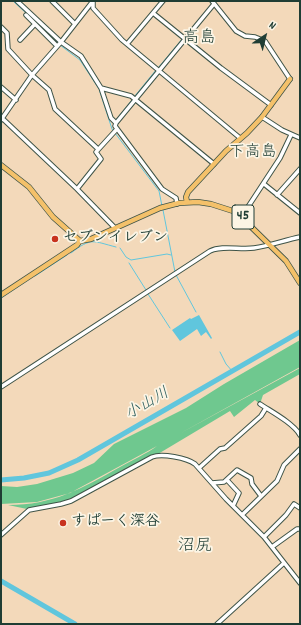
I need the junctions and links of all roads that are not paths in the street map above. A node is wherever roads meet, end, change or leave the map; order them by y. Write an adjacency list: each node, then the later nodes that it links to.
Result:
1 (17, 1): 15 (street)
2 (52, 1): 9 (street)
3 (93, 1): 9 (street); 16 (street)
4 (163, 1): 6 (street)
5 (213, 2): 14 (street); 20 (street)
6 (153, 13): 14 (street); 16 (street)
7 (26, 15): 8 (street)
8 (35, 24): 13 (street); 17 (street)
9 (75, 24): 15 (street)
10 (1, 27): 11 (street)
11 (4, 30): 12 (street); 19 (street)
12 (1, 34)
13 (20, 40)
14 (186, 40): 18 (street); 25 (street)
15 (61, 42): 17 (street); 22 (street)
16 (127, 44): 18 (street)
17 (57, 46): 19 (street)
18 (158, 69): 23 (street); 31 (street)
19 (32, 75): 24 (street); 33 (street)
20 (290, 79): 25 (main road)
21 (1, 87): 24 (street)
22 (101, 88): 23 (street); 28 (street)
23 (134, 98): 28 (street); 35 (street)
24 (16, 100): 27 (street)
25 (271, 105): 26 (main road)
26 (262, 117): 30 (street); 31 (main road)
27 (2, 120): 38 (street)
28 (115, 122): 29 (street)
29 (117, 129): 33 (street); 41 (street)
30 (291, 135): 32 (street); 37 (street)
31 (240, 138): 35 (main road)
32 (300, 138)
33 (98, 149): 38 (street)
34 (1, 164): 46 (main road)
35 (214, 164): 40 (main road)
36 (300, 169): 39 (street)
37 (264, 184): 39 (street); 43 (street)
38 (77, 189): 44 (street)
39 (276, 195): 42 (street)
40 (187, 202): 41 (main road, 45); 43 (main road, 45)
41 (177, 204): 44 (main road, 45)
42 (300, 213)
43 (242, 216): 47 (main road, 45)
44 (115, 228): 46 (main road, 45)
45 (300, 236): 47 (street)
46 (80, 241): 49 (main road)
47 (270, 245): 48 (main road, 45); 50 (street)
48 (300, 283)
49 (1, 296)
50 (1, 387)
51 (260, 404): 52 (street)
52 (266, 408): 53 (street); 55 (street)
53 (300, 435)
54 (300, 449): 58 (street)
55 (199, 468): 57 (street); 63 (street)
56 (227, 480): 57 (street); 58 (street); 59 (street)
57 (212, 483): 59 (street)
58 (261, 496): 61 (street)
59 (233, 506): 61 (street)
60 (300, 508): 64 (street)
61 (242, 515): 64 (street)
62 (300, 529): 65 (street)
63 (1, 535)
64 (264, 537): 65 (street)
65 (272, 547): 66 (street)
66 (284, 563): 67 (street); 68 (street)
67 (300, 582)
68 (217, 624)

